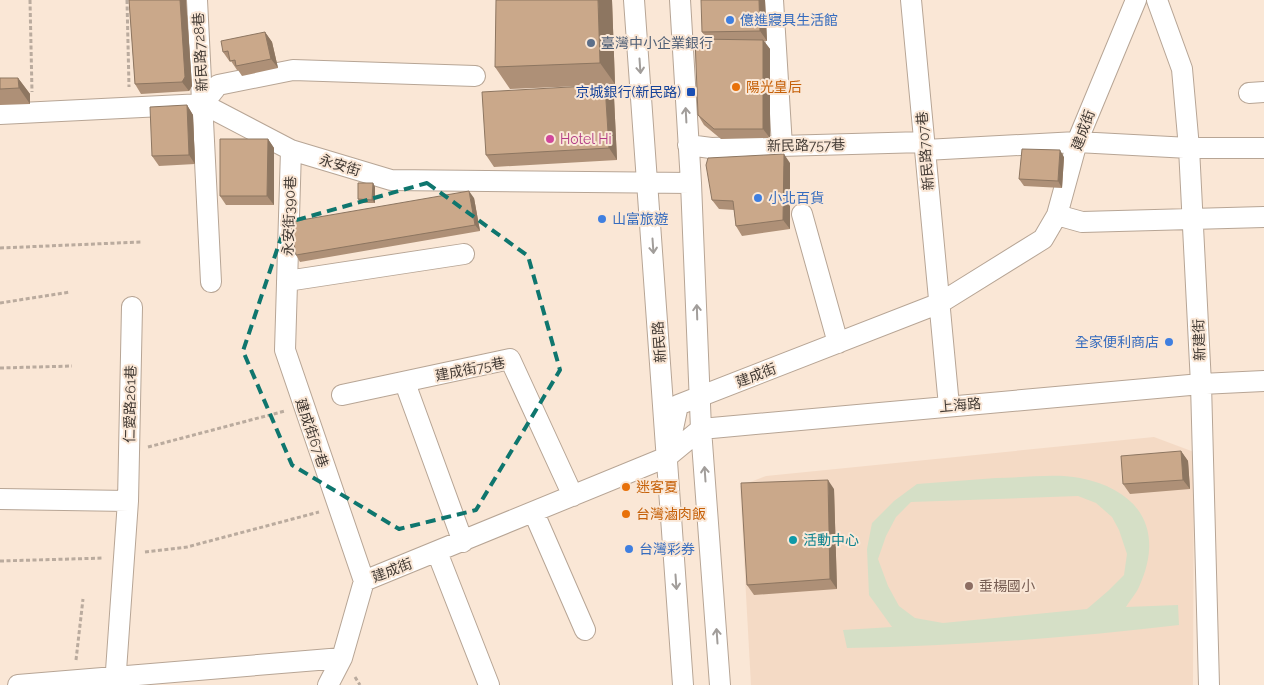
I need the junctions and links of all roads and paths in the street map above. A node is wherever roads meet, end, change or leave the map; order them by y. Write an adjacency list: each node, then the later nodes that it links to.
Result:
1 (30, 0): 13 (path)
2 (127, 0): 12 (path)
3 (197, 0): 11 (street, 新民路728巷)
4 (634, 0): 23 (street, 新民路, one-way to 23)
5 (680, 0): 16 (street, one-way to 5)
6 (773, 0): 17 (street)
7 (911, 0): 18 (street, 新民路707巷)
8 (1136, 0): 15 (street, 建成街)
9 (1157, 0): 19 (street, 新建街)
10 (475, 76): 11 (street)
11 (203, 104): 12 (street, 永安街); 21 (street, 永安街); 32 (street, 新民路728巷)
12 (129, 107): 13 (street, 永安街)
13 (32, 112): 14 (street, 永安街)
14 (0, 114)
15 (1077, 142): 18 (street, 新民路757巷); 19 (street, 新民路757巷); 25 (street, 建成街)
16 (688, 145): 17 (street, 新民路757巷); 22 (street)
17 (782, 146): 18 (street, 新民路757巷)
18 (925, 146): 35 (street, 新民路707巷)
19 (1190, 148): 20 (street, 新民路757巷); 27 (street, 新建街)
20 (1264, 148)
21 (291, 150): 23 (street, 永安街); 31 (street, 永安街390巷)
22 (691, 183): 23 (street, 永安街); 44 (street, one-way to 22)
23 (648, 184): 49 (street, 新民路, one-way to 49)
24 (802, 214): 37 (street)
25 (1057, 215): 27 (street); 35 (street, 建成街)
26 (1264, 217): 27 (street)
27 (1194, 218): 42 (street, 新建街)
28 (141, 242): 29 (path)
29 (0, 248)
30 (464, 254): 31 (street)
31 (287, 281): 45 (street, 建成街67巷)
32 (211, 282)
33 (70, 292): 34 (path)
34 (0, 303)
35 (940, 303): 37 (street, 建成街); 46 (street, 新民路707巷)
36 (132, 307): 48 (street, 仁愛路261巷)
37 (838, 343): 44 (street, 建成街)
38 (72, 366): 39 (path)
39 (0, 368)
40 (1264, 381): 42 (street, 上海路)
41 (405, 383): 43 (street, 建成街75巷); 50 (street, 建成街75巷); 55 (street)
42 (1201, 384): 46 (street, 上海路); 70 (street, 新建街)
43 (342, 394)
44 (700, 396): 47 (street); 49 (street, 建成街)
45 (302, 406): 48 (path); 53 (street, 建成街67巷)
46 (949, 406): 47 (street, 上海路)
47 (701, 429): 49 (street); 69 (street, one-way to 47)
48 (129, 452): 52 (street, 仁愛路261巷)
49 (667, 457): 50 (street, 建成街); 68 (street, 新民路, one-way to 68)
50 (573, 496): 54 (street, 建成街)
51 (0, 499): 52 (street)
52 (128, 501): 57 (street, 仁愛路261巷)
53 (338, 507): 57 (path); 59 (street, 建成街67巷)
54 (534, 513): 55 (street, 建成街); 61 (street)
55 (462, 542): 56 (street, 建成街)
56 (437, 552): 59 (street, 建成街); 67 (street)
57 (124, 554): 58 (path); 64 (street, 仁愛路261巷)
58 (0, 561)
59 (364, 581): 62 (street, 建成街)
60 (83, 599): 63 (path)
61 (585, 630)
62 (342, 658): 64 (street); 66 (street, 建成街)
63 (74, 680): 64 (street); 65 (street)
64 (114, 680)
65 (18, 685)
66 (328, 685)
67 (489, 685)
68 (683, 685)
69 (720, 685)
70 (1209, 685)

